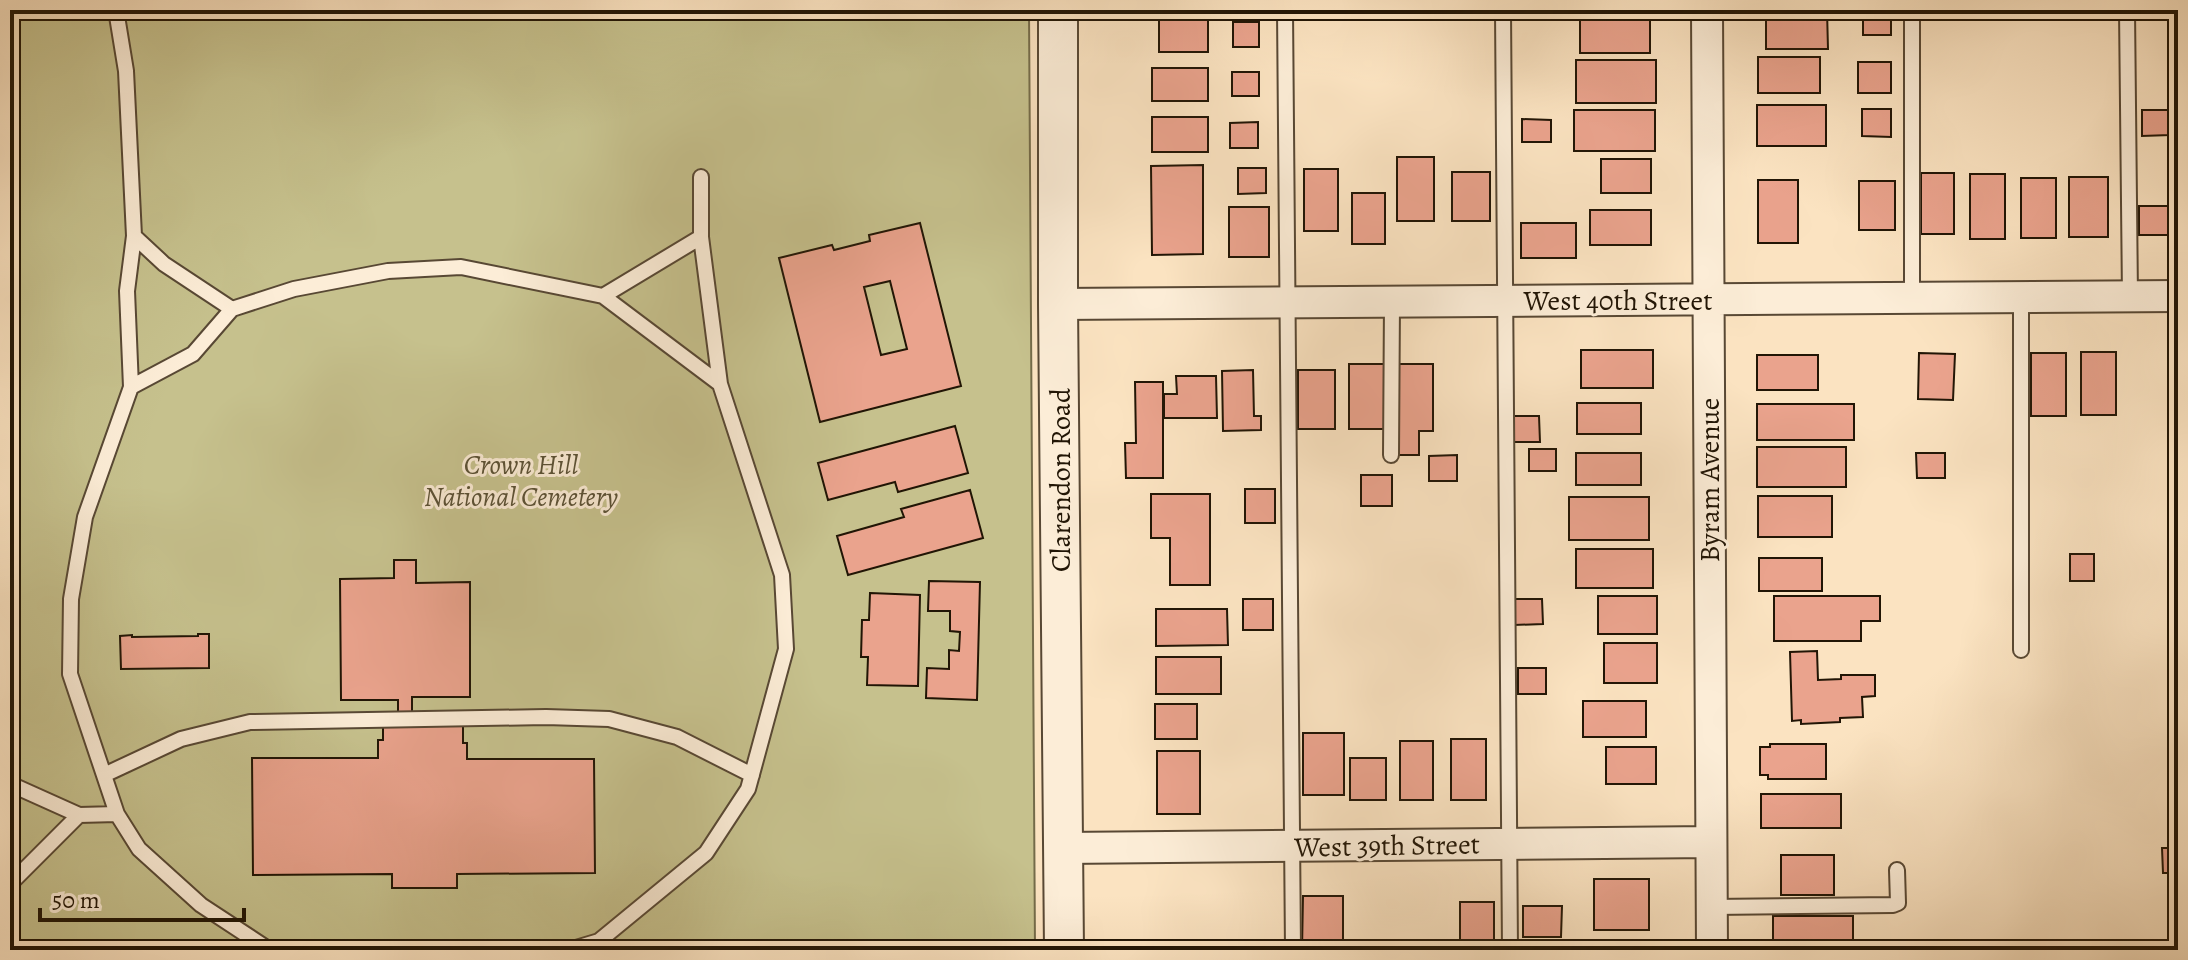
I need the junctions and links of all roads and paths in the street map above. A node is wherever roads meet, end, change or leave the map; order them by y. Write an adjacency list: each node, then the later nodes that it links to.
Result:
1 (116, 10): 9 (lane)
2 (1058, 10): 20 (street, Clarendon Road)
3 (1285, 10): 19 (lane)
4 (1503, 10): 17 (lane)
5 (1707, 10): 16 (street, Byram Avenue)
6 (1912, 10): 15 (lane)
7 (2127, 10): 14 (lane)
8 (701, 177): 10 (lane)
9 (134, 236): 21 (lane); 23 (lane)
10 (701, 237): 11 (lane); 22 (lane)
11 (603, 296): 21 (lane); 22 (lane)
12 (2178, 296): 14 (street, West 40th Street)
13 (2021, 297): 14 (street, West 40th Street); 15 (street, West 40th Street); 25 (lane)
14 (2130, 297)
15 (1912, 298): 16 (street, West 40th Street)
16 (1708, 300): 17 (street, West 40th Street); 31 (street, Byram Avenue)
17 (1504, 301): 18 (street, West 40th Street); 32 (lane)
18 (1392, 302): 19 (street, West 40th Street); 24 (lane)
19 (1286, 303): 20 (street, West 40th Street); 33 (lane)
20 (1058, 304): 34 (street, Clarendon Road)
21 (232, 309): 23 (lane)
22 (720, 384): 27 (lane)
23 (131, 387): 26 (lane)
24 (1391, 455)
25 (2021, 650)
26 (104, 775): 27 (lane); 29 (lane)
27 (752, 775): 38 (lane)
28 (10, 784): 30 (lane)
29 (117, 814): 30 (lane); 39 (lane)
30 (79, 815): 36 (lane)
31 (1711, 842): 32 (street, West 39th Street); 37 (street, Byram Avenue)
32 (1509, 843): 33 (street, West 39th Street); 43 (lane)
33 (1292, 846): 34 (street, West 39th Street); 42 (lane)
34 (1063, 848): 41 (street, Clarendon Road)
35 (1897, 870): 37 (lane)
36 (10, 884)
37 (1712, 907): 44 (street, Byram Avenue)
38 (595, 946): 40 (lane)
39 (269, 949)
40 (569, 950)
41 (1064, 950)
42 (1293, 950)
43 (1510, 950)
44 (1712, 950)

